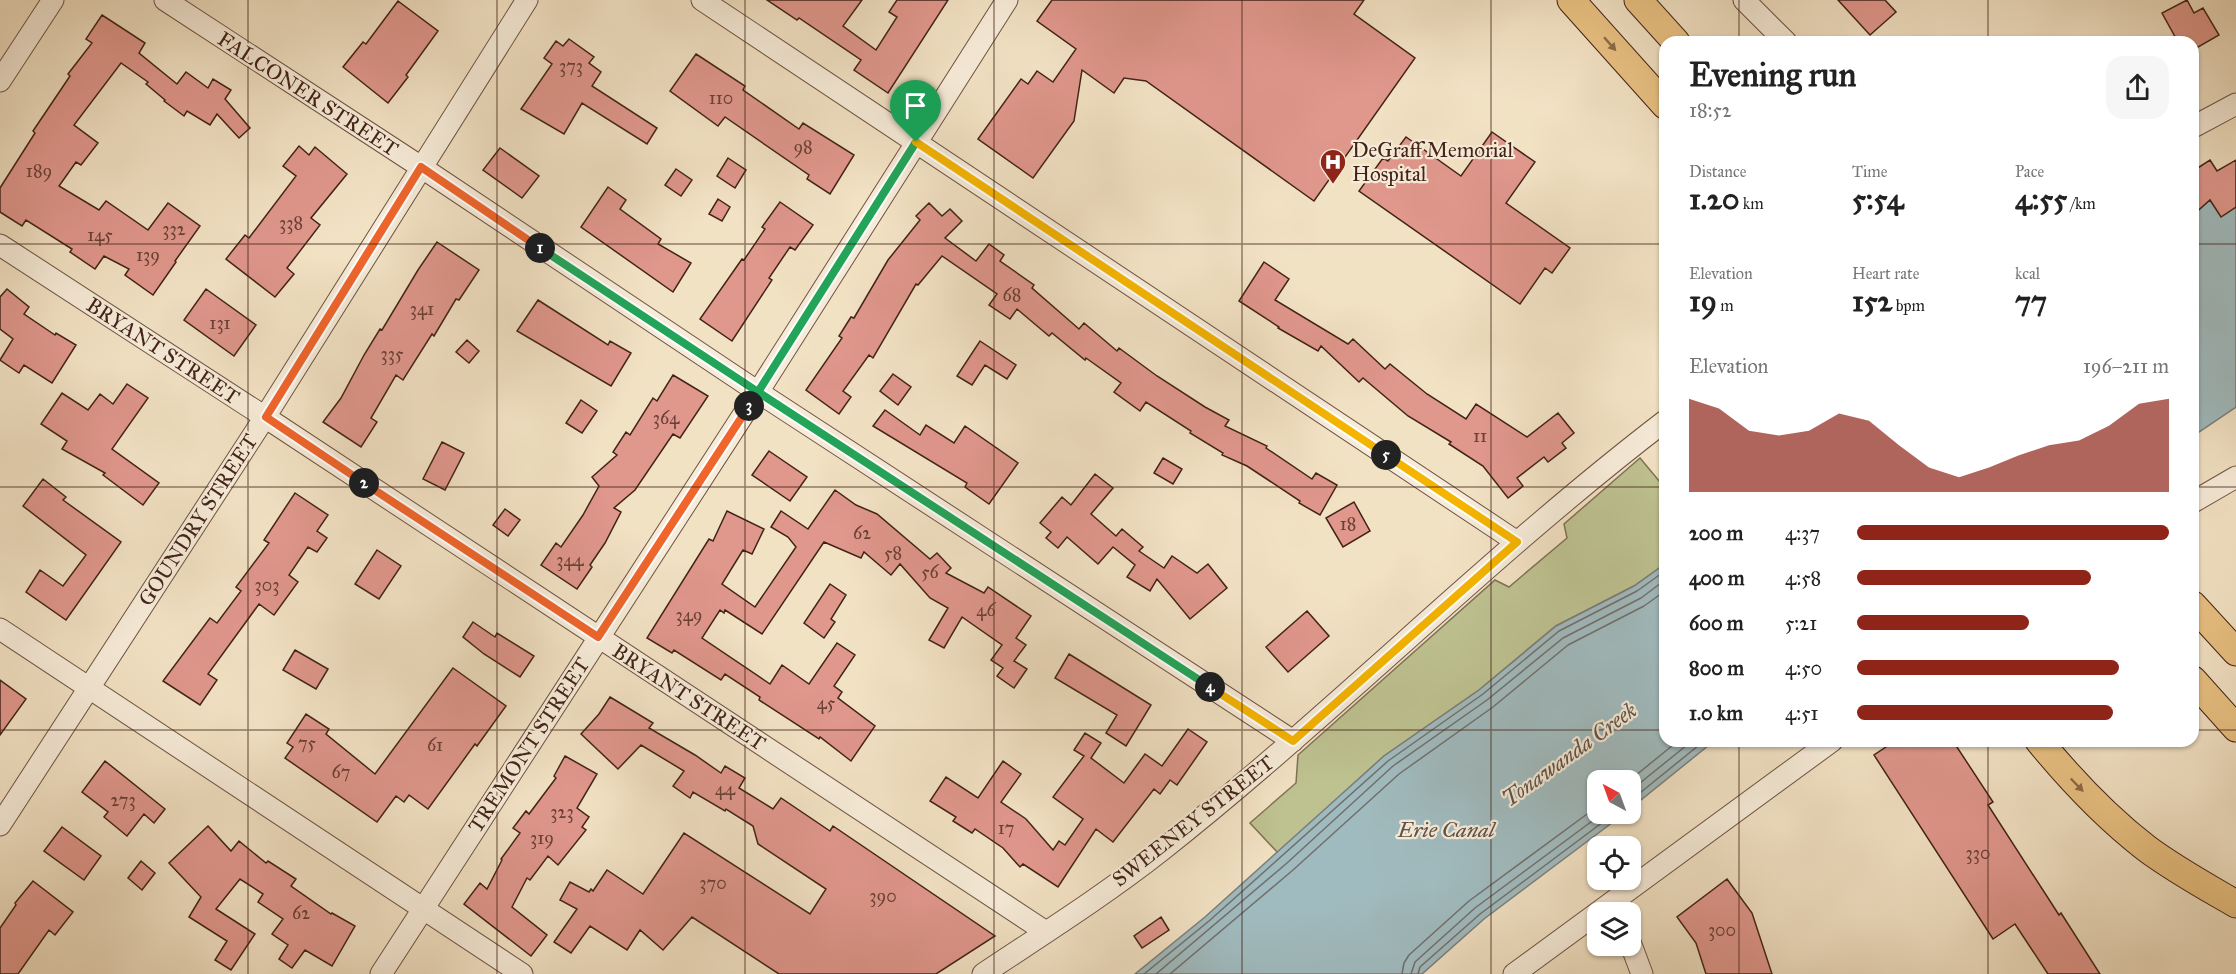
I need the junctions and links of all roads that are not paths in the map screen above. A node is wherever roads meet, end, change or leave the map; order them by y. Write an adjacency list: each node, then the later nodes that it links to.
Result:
1 (53, 0): 11 (street)
2 (165, 0): 16 (street, FALCONER STREET)
3 (527, 0): 16 (street, GOUNDRY STREET)
4 (702, 0): 15 (street)
5 (1007, 0): 15 (street, TREMONT STREET)
6 (1571, 0): 12 (main road, one-way to 12)
7 (1638, 0): 9 (main road)
8 (1744, 0): 10 (street)
9 (1671, 36)
10 (1780, 36)
11 (0, 81)
12 (1659, 98)
13 (2236, 104): 14 (street)
14 (2199, 124)
15 (916, 142): 18 (street, TREMONT STREET); 23 (street)
16 (421, 167): 18 (street, FALCONER STREET); 19 (street, GOUNDRY STREET)
17 (0, 245): 19 (street, BRYANT STREET)
18 (758, 392): 26 (street, TREMONT STREET); 31 (street, FALCONER STREET)
19 (266, 417): 26 (street, BRYANT STREET); 28 (street, GOUNDRY STREET)
20 (1659, 426): 23 (street, SWEENEY STREET)
21 (2236, 477): 22 (street)
22 (2199, 499)
23 (1517, 542): 31 (street, SWEENEY STREET)
24 (2199, 612): 27 (main road)
25 (0, 629): 28 (street)
26 (598, 637): 37 (street, TREMONT STREET); 39 (street, BRYANT STREET)
27 (2228, 643)
28 (89, 687): 34 (street, GOUNDRY STREET); 37 (street)
29 (2199, 687): 30 (main road)
30 (2236, 728)
31 (1293, 741): 39 (street, SWEENEY STREET)
32 (1824, 747): 35 (street)
33 (2043, 747): 36 (main road, one-way to 36)
34 (0, 825)
35 (1622, 902)
36 (2236, 904)
37 (424, 909): 41 (street, TREMONT STREET); 42 (street)
38 (1587, 926): 44 (street)
39 (1046, 933): 43 (street, SWEENEY STREET)
40 (1635, 956): 45 (street)
41 (381, 974)
42 (522, 974)
43 (983, 974)
44 (1514, 974)
45 (1642, 974)

